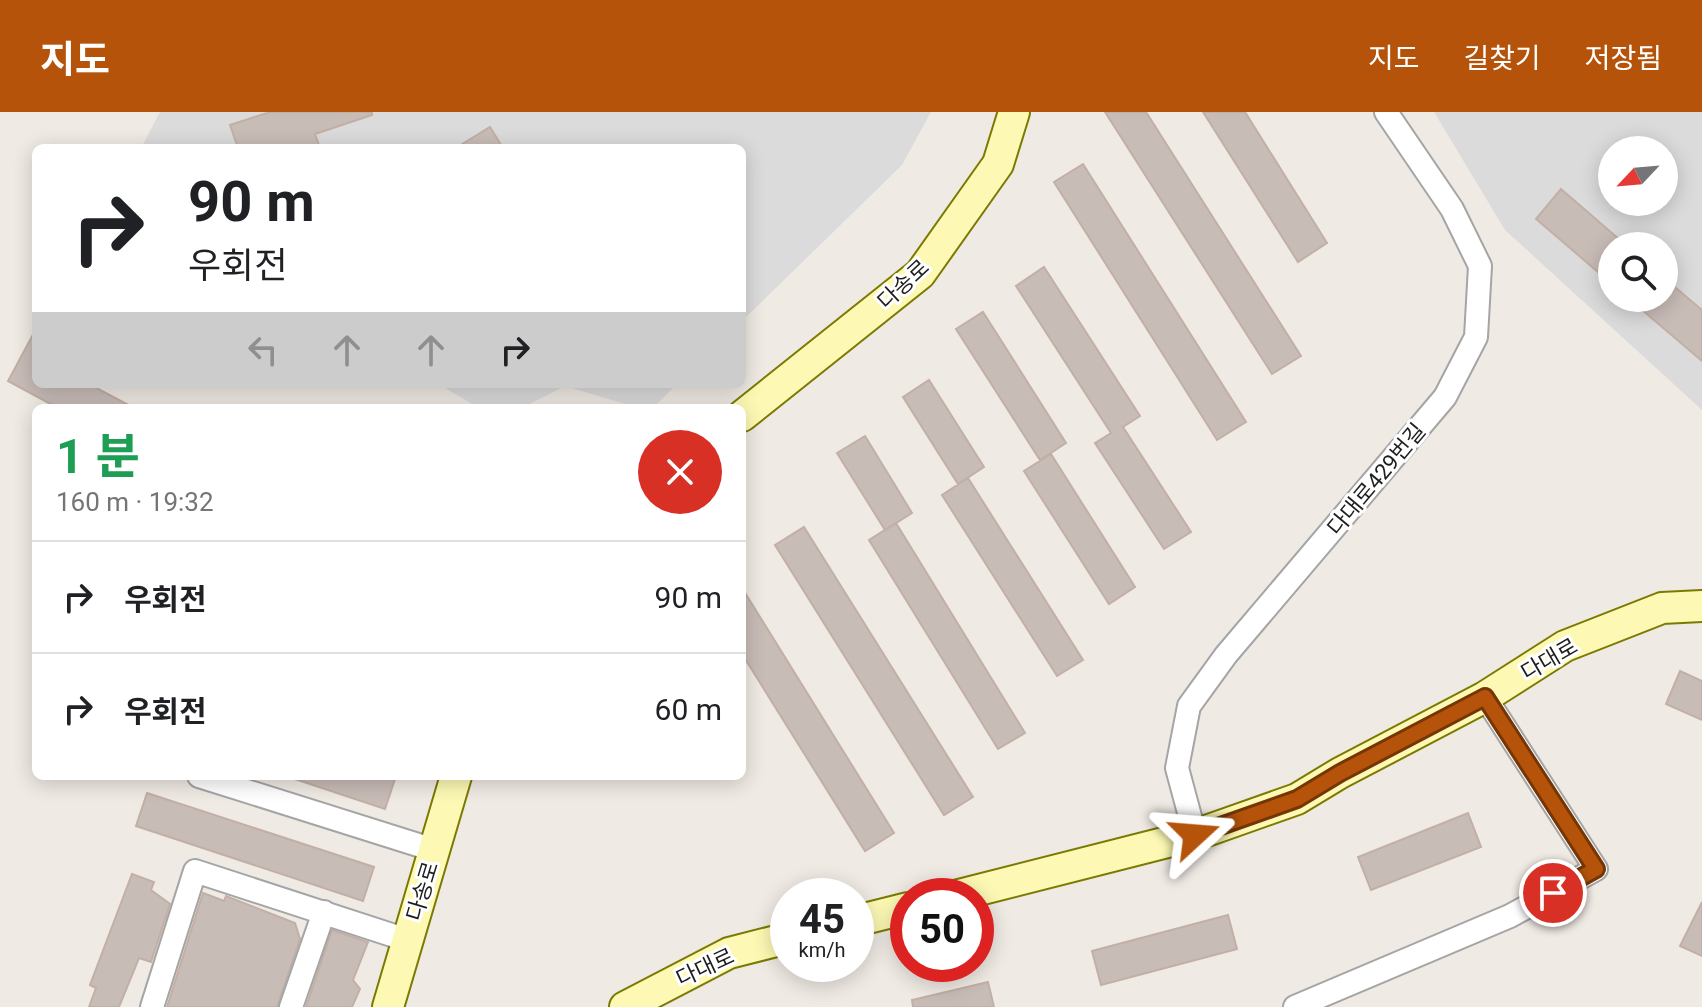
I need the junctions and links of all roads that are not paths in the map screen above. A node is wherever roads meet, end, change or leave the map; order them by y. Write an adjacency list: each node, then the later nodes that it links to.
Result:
1 (1014, 112): 3 (main road, 다송로)
2 (1386, 112): 8 (street, 다대로429번길)
3 (746, 413)
4 (1702, 606): 5 (main road, 다대로)
5 (1485, 697): 8 (main road, 다대로); 18 (street)
6 (212, 780): 9 (street)
7 (455, 780): 9 (main road, 다송로)
8 (1195, 835): 10 (main road, 다대로)
9 (434, 850): 12 (main road, 다송로)
10 (994, 886)
11 (324, 912): 12 (street); 15 (street); 16 (street)
12 (407, 940): 14 (main road, 다송로)
13 (770, 943): 17 (main road, 다대로)
14 (393, 1000)
15 (152, 1007)
16 (291, 1007)
17 (625, 1007)
18 (1295, 1007)

